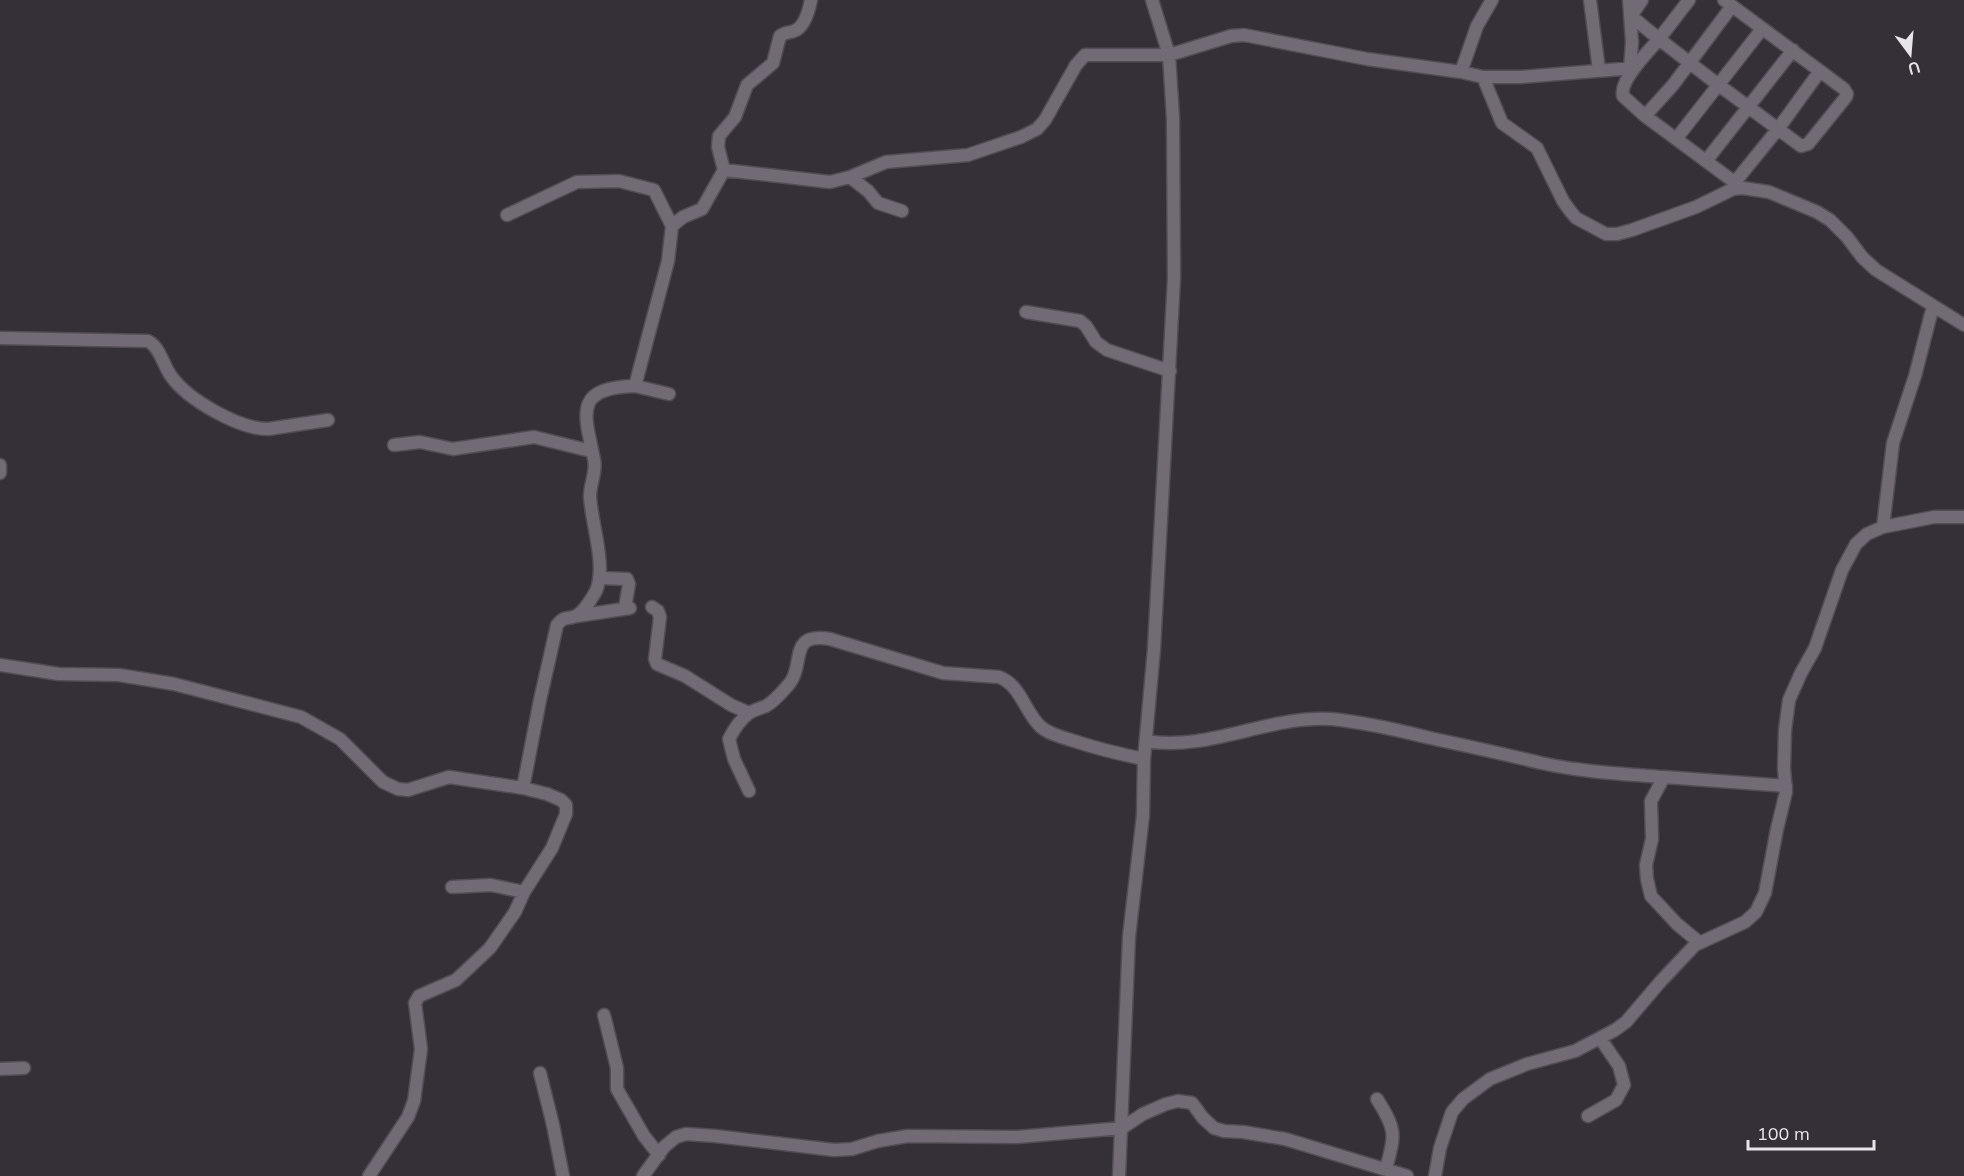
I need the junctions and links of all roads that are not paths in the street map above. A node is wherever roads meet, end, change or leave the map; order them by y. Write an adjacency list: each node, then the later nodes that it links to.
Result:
1 (811, 0): 26 (street)
2 (1152, 0): 13 (street)
3 (1492, 0): 18 (street)
4 (1590, 0): 16 (street)
5 (1629, 0): 9 (street)
6 (1642, 0): 9 (street)
7 (1689, 0): 11 (street)
8 (1728, 3): 10 (street); 14 (street)
9 (1631, 16): 11 (street); 15 (street)
10 (1762, 29): 12 (street); 20 (street)
11 (1659, 39): 14 (street); 15 (street)
12 (1793, 50): 17 (street); 21 (street)
13 (1169, 55): 18 (street); 27 (street); 36 (street)
14 (1690, 62): 20 (street); 22 (street)
15 (1632, 68): 16 (street); 22 (street)
16 (1599, 70): 19 (street)
17 (1821, 71): 23 (street); 23 (street)
18 (1461, 72): 19 (street)
19 (1483, 77): 28 (street)
20 (1719, 84): 21 (street); 24 (street)
21 (1749, 106): 23 (street); 25 (street)
22 (1646, 116): 24 (street)
23 (1778, 129): 28 (street)
24 (1676, 139): 25 (street)
25 (1706, 161): 28 (street)
26 (724, 170): 27 (street); 31 (street)
27 (850, 177): 29 (street)
28 (1739, 185): 32 (street)
29 (902, 211)
30 (507, 215): 31 (street)
31 (672, 226): 37 (street)
32 (1933, 306): 34 (street); 45 (street)
33 (1026, 312): 36 (street)
34 (1964, 325)
35 (0, 338): 39 (street)
36 (1170, 371): 51 (street)
37 (638, 379): 38 (street); 41 (street)
38 (669, 394)
39 (328, 420)
40 (394, 445): 41 (street)
41 (591, 451): 46 (street)
42 (0, 465): 43 (street)
43 (0, 473)
44 (1964, 517): 45 (street)
45 (1883, 527): 54 (street)
46 (599, 578): 48 (street); 48 (street)
47 (652, 607): 50 (street)
48 (577, 616): 55 (street)
49 (0, 665): 55 (street)
50 (749, 713): 52 (street); 56 (street)
51 (1146, 741): 52 (street); 53 (street)
52 (1144, 759): 67 (street)
53 (1664, 777): 54 (street); 59 (street)
54 (1786, 786): 59 (street)
55 (523, 788): 58 (street)
56 (749, 790)
57 (452, 887): 58 (street)
58 (524, 892): 70 (street)
59 (1700, 943): 61 (street)
60 (604, 1015): 68 (street)
61 (1600, 1038): 66 (street); 74 (street)
62 (24, 1068): 63 (street)
63 (0, 1069)
64 (540, 1073): 71 (street)
65 (1377, 1099): 69 (street)
66 (1588, 1116)
67 (1122, 1128): 68 (street); 69 (street); 73 (street)
68 (659, 1155): 72 (street)
69 (1397, 1173)
70 (369, 1176)
71 (563, 1176)
72 (644, 1176)
73 (1119, 1176)
74 (1435, 1176)

